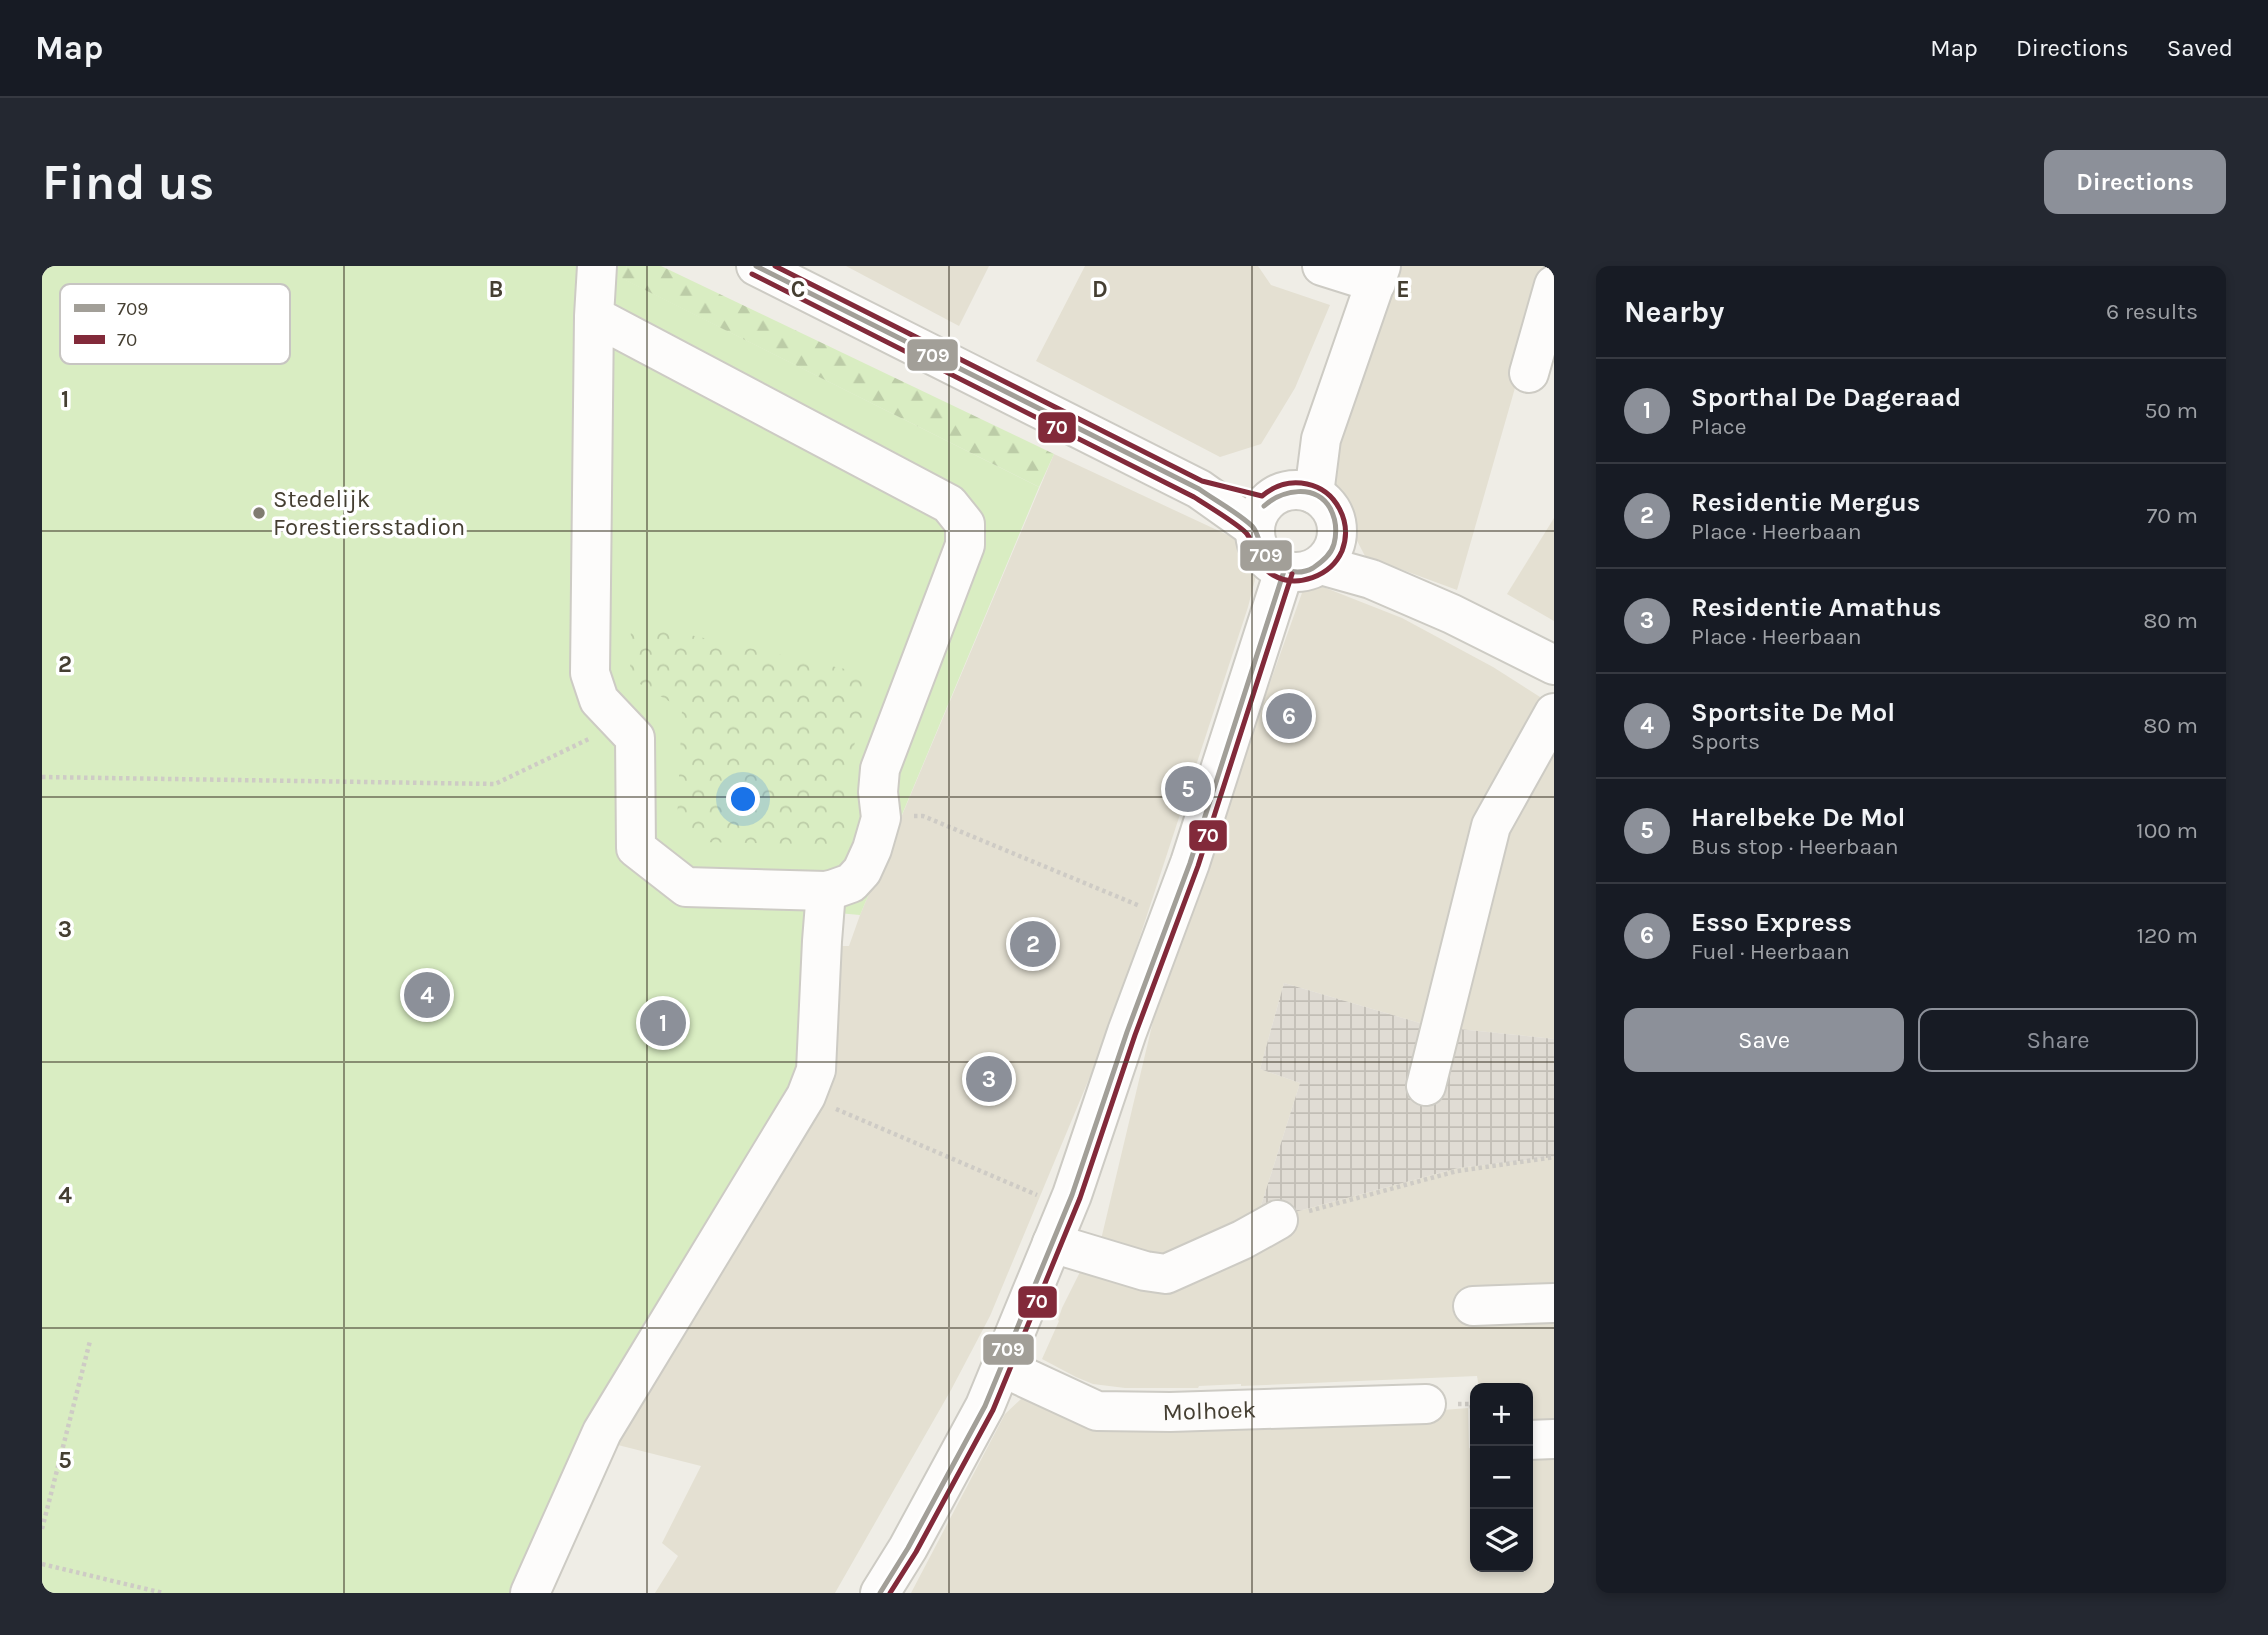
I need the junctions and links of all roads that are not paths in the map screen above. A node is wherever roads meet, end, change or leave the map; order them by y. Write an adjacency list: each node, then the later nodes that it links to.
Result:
1 (756, 266): 7 (street)
2 (1322, 266): 3 (street)
3 (1378, 275): 7 (street)
4 (589, 282): 11 (street); 11 (street)
5 (1554, 285): 6 (street)
6 (1529, 373)
7 (1280, 504): 8 (street); 8 (street)
8 (1313, 560): 9 (street); 14 (street)
9 (1554, 665)
10 (1554, 713): 12 (street)
11 (826, 891): 21 (street)
12 (1426, 1086)
13 (1278, 1220): 14 (street)
14 (1052, 1243): 17 (street)
15 (1554, 1303): 16 (street)
16 (1473, 1306)
17 (1002, 1367): 18 (street, Molhoek); 22 (street)
18 (1426, 1404)
19 (1554, 1439): 20 (street)
20 (1533, 1440)
21 (530, 1593)
22 (880, 1593)

